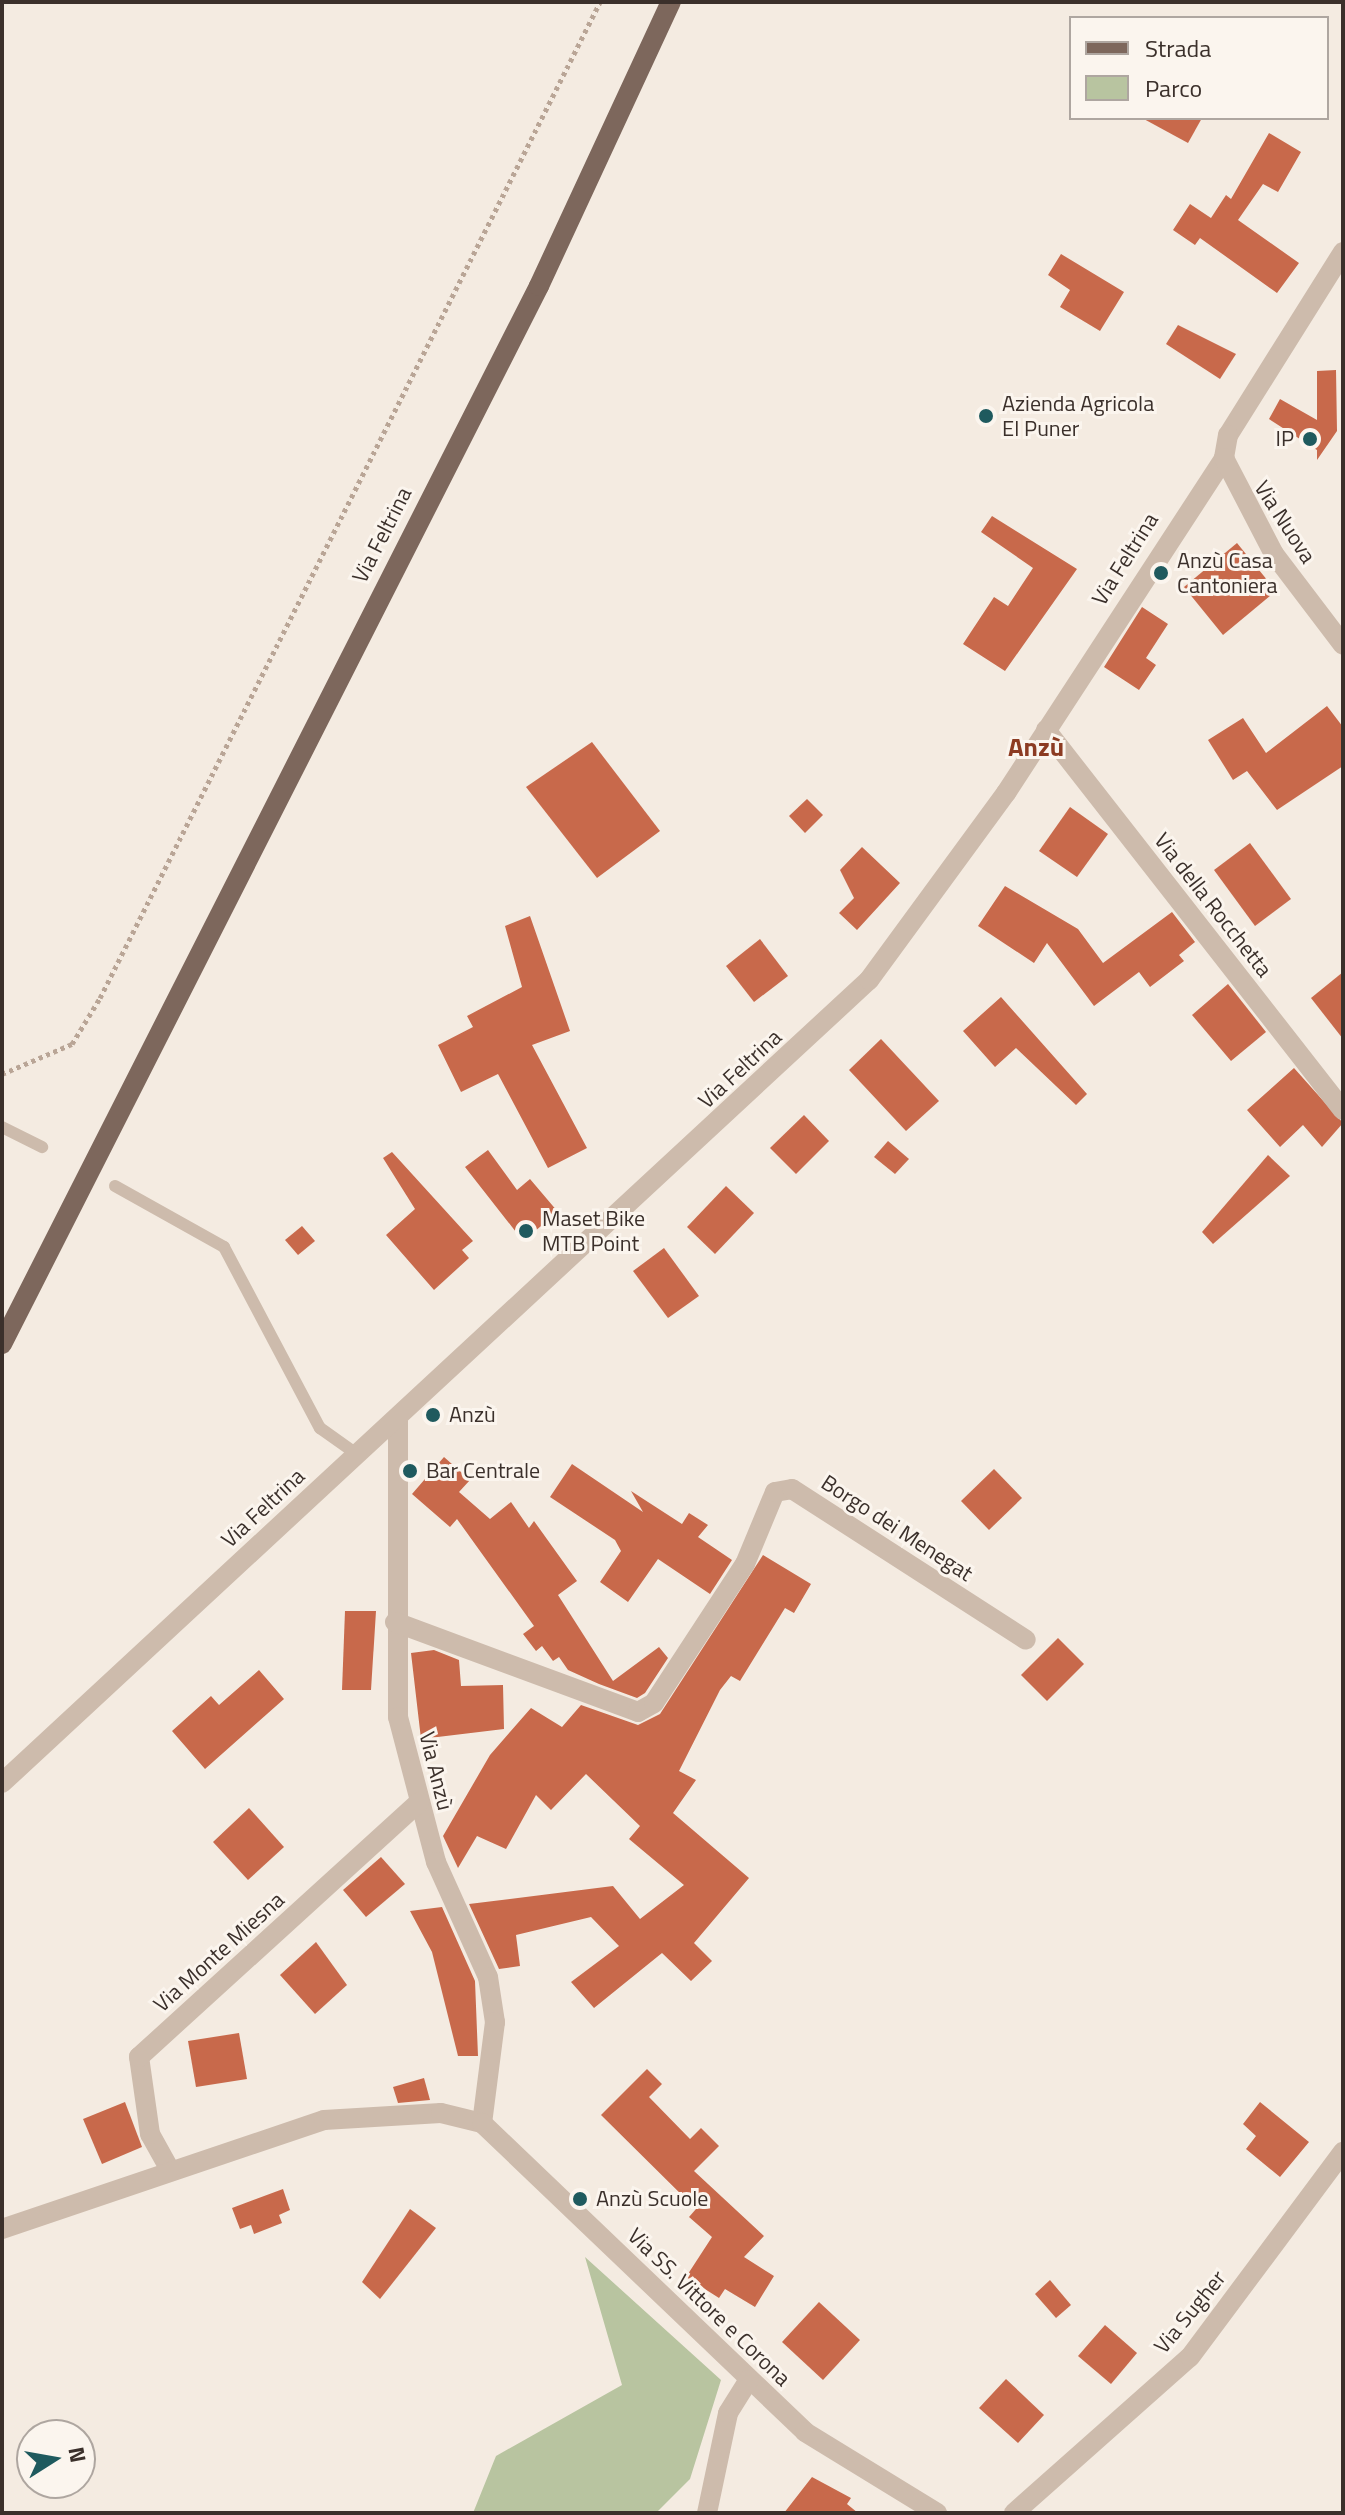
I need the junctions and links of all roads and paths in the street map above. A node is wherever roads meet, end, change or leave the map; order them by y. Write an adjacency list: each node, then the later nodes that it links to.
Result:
1 (600, 2): 7 (path)
2 (671, 2): 12 (main road, Via Feltrina)
3 (1343, 252): 4 (street, Via Feltrina)
4 (1224, 458): 5 (street, Via Nuova); 6 (street, Via Feltrina)
5 (1343, 645)
6 (1046, 730): 8 (street, Via della Rocchetta); 13 (street, Via Feltrina)
7 (2, 1074)
8 (1343, 1110)
9 (2, 1127): 10 (lane)
10 (42, 1147)
11 (115, 1186): 14 (lane)
12 (2, 1344)
13 (398, 1417): 14 (street, Via Feltrina); 15 (street, Via Anzù)
14 (355, 1453): 17 (street, Via Feltrina)
15 (395, 1622): 16 (street, Borgo dei Menegat); 18 (street, Via Anzù)
16 (1026, 1640)
17 (2, 1783)
18 (419, 1802): 19 (street, Via Anzù); 21 (street, Via Monte Miesna)
19 (482, 2123): 21 (street); 23 (street, Via SS. Vittore e Corona)
20 (1343, 2152): 26 (street, Via Sugher)
21 (170, 2170): 22 (street)
22 (2, 2229)
23 (749, 2380): 24 (street); 25 (street, Via SS. Vittore e Corona)
24 (707, 2513)
25 (937, 2513)
26 (1014, 2513)

